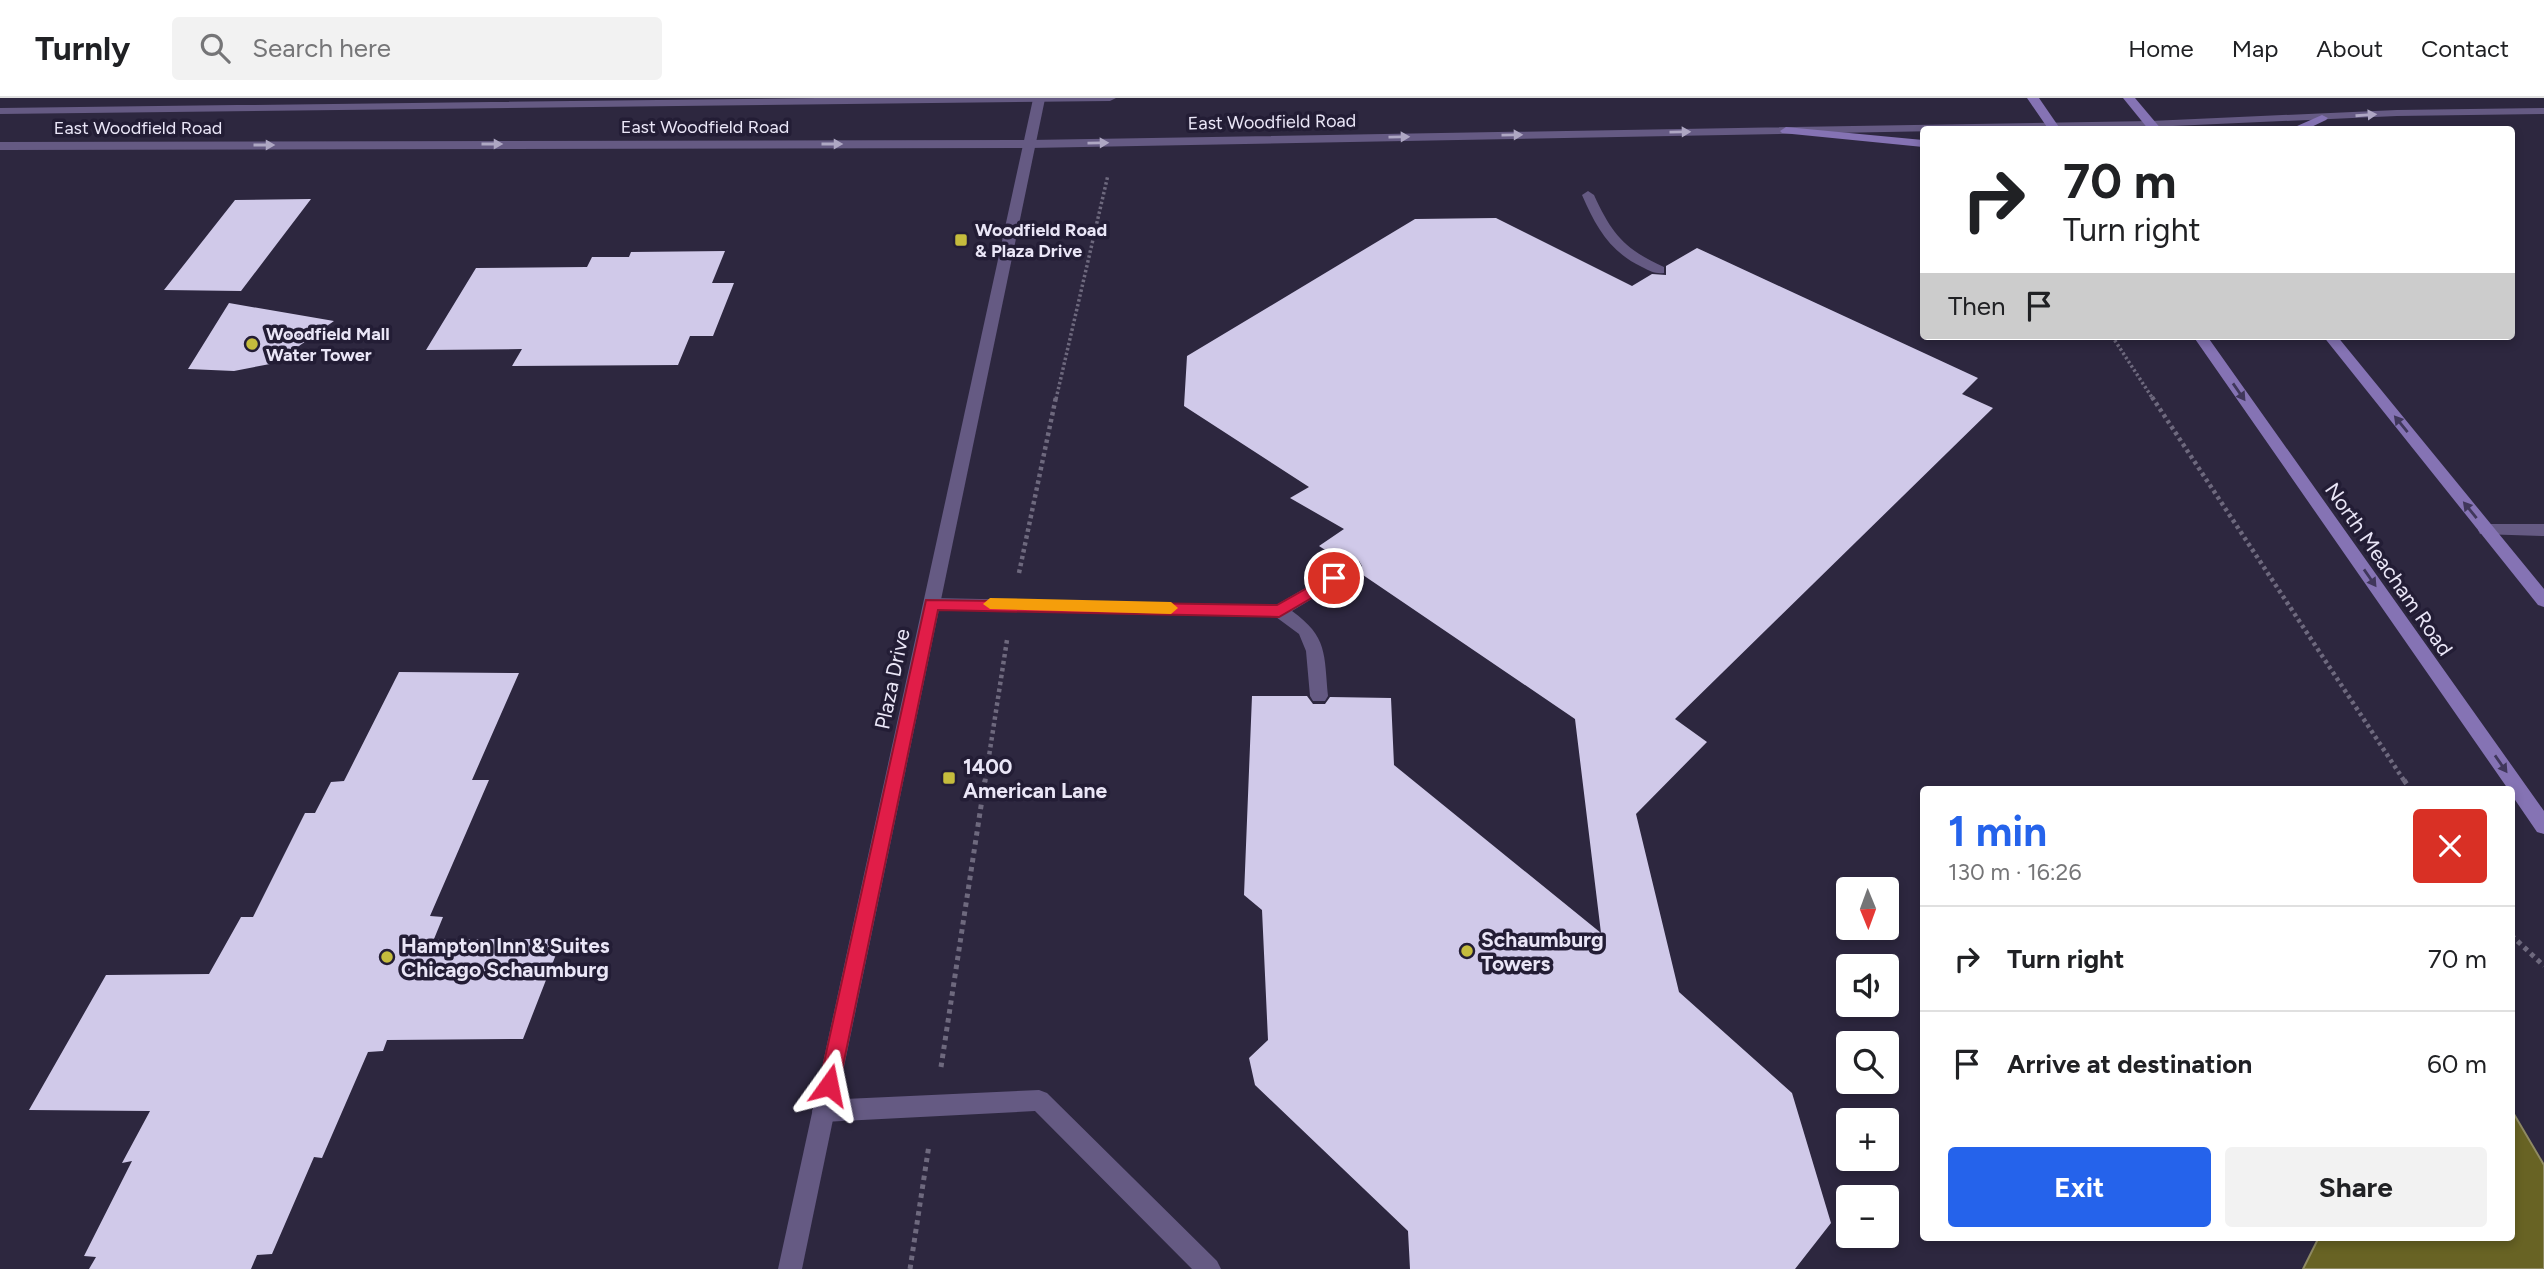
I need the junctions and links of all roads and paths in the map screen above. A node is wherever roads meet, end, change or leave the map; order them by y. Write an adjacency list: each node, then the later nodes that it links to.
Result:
1 (1110, 98): 4 (street, East Woodfield Road)
2 (2033, 98): 8 (main road)
3 (2129, 98): 9 (main road)
4 (1038, 99): 5 (street, East Woodfield Road); 14 (street, Plaza Drive)
5 (0, 111)
6 (2544, 111): 7 (street, East Woodfield Road, one-way to 6)
7 (2322, 118): 10 (street, East Woodfield Road); 11 (main road)
8 (2053, 126)
9 (2153, 126)
10 (2173, 126)
11 (2303, 126)
12 (1920, 130): 13 (street, East Woodfield Road)
13 (1786, 131): 14 (street, East Woodfield Road, one-way to 13); 15 (main road)
14 (1030, 144): 16 (street, East Woodfield Road, one-way to 14); 27 (street, Plaza Drive)
15 (1920, 144)
16 (0, 146)
17 (1109, 171): 28 (path)
18 (1588, 195): 19 (street)
19 (1659, 270)
20 (2115, 340): 31 (path)
21 (2203, 340): 32 (main road, North Meacham Road, one-way to 32)
22 (2333, 340): 23 (main road, one-way to 22)
23 (2486, 530): 24 (street); 26 (main road)
24 (2544, 530)
25 (1352, 567): 29 (street)
26 (2541, 594)
27 (932, 604): 28 (street); 36 (street, Plaza Drive)
28 (1012, 604): 29 (street); 35 (path)
29 (1279, 611): 30 (street)
30 (1318, 696)
31 (2408, 786)
32 (2544, 825)
33 (2515, 939): 34 (path)
34 (2544, 966)
35 (935, 1106): 36 (street); 38 (path); 39 (street)
36 (823, 1111): 37 (street, Plaza Drive)
37 (790, 1269)
38 (910, 1269)
39 (1209, 1269)

